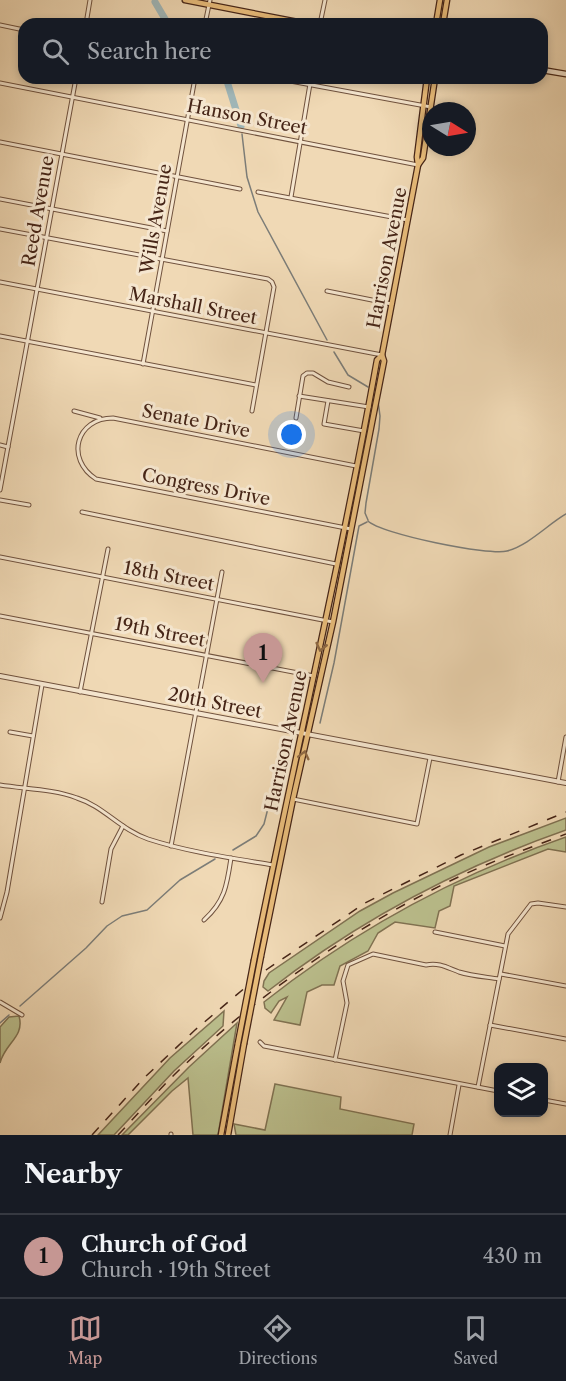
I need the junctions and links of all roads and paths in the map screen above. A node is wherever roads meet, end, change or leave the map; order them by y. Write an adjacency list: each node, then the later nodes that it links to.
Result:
1 (90, 0): 7 (street)
2 (186, 0): 6 (main road)
3 (325, 0): 10 (street)
4 (440, 0): 11 (main road)
5 (447, 0): 12 (main road)
6 (209, 2): 8 (street); 9 (main road)
7 (87, 18)
8 (206, 18)
9 (281, 18)
10 (321, 18)
11 (437, 18)
12 (444, 18)
13 (0, 25): 14 (street)
14 (18, 29)
15 (548, 71): 16 (main road)
16 (566, 74)
17 (0, 83): 24 (street, Hanson Street)
18 (75, 84): 24 (street, Reed Avenue)
19 (194, 84): 28 (street, Wills Avenue)
20 (305, 84): 23 (street)
21 (427, 84): 25 (main road, Harrison Avenue)
22 (434, 84): 26 (main road, Harrison Avenue)
23 (310, 85): 27 (street); 30 (street)
24 (73, 97): 28 (street, Hanson Street); 32 (street, Reed Avenue)
25 (425, 102)
26 (432, 102)
27 (422, 106)
28 (188, 119): 30 (street, Hanson Street); 35 (street, Wills Avenue)
29 (422, 121): 34 (main road, Harrison Avenue)
30 (301, 141): 34 (street, Hanson Street); 38 (street)
31 (0, 142): 32 (street)
32 (62, 154): 35 (street); 40 (street, Reed Avenue)
33 (423, 156): 34 (main road, Harrison Avenue)
34 (418, 165): 41 (main road, Harrison Avenue)
35 (177, 177): 36 (street); 43 (street, Wills Avenue)
36 (240, 189)
37 (258, 192): 38 (street)
38 (291, 198): 41 (street)
39 (0, 199): 40 (street)
40 (52, 209): 43 (street); 44 (street, Reed Avenue)
41 (408, 220): 49 (main road, Harrison Avenue)
42 (0, 229): 44 (street)
43 (167, 231): 45 (street, Wills Avenue)
44 (47, 238): 45 (street); 47 (street, Reed Avenue)
45 (162, 260): 50 (street, Wills Avenue); 51 (street)
46 (0, 282): 47 (street, Marshall Street)
47 (37, 289): 50 (street, Marshall Street); 53 (street, Reed Avenue)
48 (327, 291): 49 (street)
49 (392, 304): 54 (main road, Harrison Avenue)
50 (152, 312): 51 (street, Marshall Street); 55 (street, Wills Avenue)
51 (265, 334): 54 (street, Marshall Street); 56 (street)
52 (0, 336): 53 (street)
53 (28, 342): 55 (street); 67 (street, Reed Avenue)
54 (382, 356): 60 (main road, Harrison Avenue); 73 (main road, Harrison Avenue)
55 (142, 364): 56 (street)
56 (256, 385): 62 (street)
57 (349, 387): 58 (street)
58 (299, 396): 59 (street); 63 (street)
59 (328, 400): 60 (street); 65 (street)
60 (369, 407): 65 (main road, Harrison Avenue)
61 (74, 411): 64 (street, Senate Drive)
62 (252, 411)
63 (296, 418)
64 (101, 419): 68 (street, Senate Drive); 73 (street, Congress Drive)
65 (364, 431): 68 (main road, Harrison Avenue)
66 (0, 445): 67 (street)
67 (8, 447): 69 (street, Reed Avenue)
68 (357, 466): 73 (main road, Harrison Avenue)
69 (0, 490)
70 (0, 500): 71 (street)
71 (29, 505)
72 (82, 512): 76 (street)
73 (348, 529): 76 (main road, Harrison Avenue); 82 (main road, Harrison Avenue)
74 (108, 549): 78 (street)
75 (0, 558): 78 (street, 18th Street)
76 (338, 564): 81 (main road, Harrison Avenue)
77 (222, 572): 79 (street)
78 (102, 577): 79 (street, 18th Street); 83 (street)
79 (217, 599): 81 (street, 18th Street); 84 (street)
80 (0, 616): 83 (street, 19th Street)
81 (326, 621): 82 (street, 18th Street); 86 (main road, Harrison Avenue, one-way to 86)
82 (333, 622): 92 (main road, Harrison Avenue)
83 (93, 633): 84 (street, 19th Street); 88 (street)
84 (206, 655): 86 (street, 19th Street); 89 (street)
85 (0, 676): 87 (street, 20th Street)
86 (314, 676): 91 (main road, Harrison Avenue)
87 (42, 685): 88 (street, 20th Street); 93 (street)
88 (80, 692): 89 (street, 20th Street)
89 (195, 713): 91 (street, 20th Street); 102 (street)
90 (10, 732): 93 (street)
91 (301, 733): 92 (street, 20th Street); 104 (main road, Harrison Avenue)
92 (308, 735): 95 (street, 20th Street); 100 (main road, Harrison Avenue, one-way to 92)
93 (33, 736): 99 (street)
94 (566, 737): 96 (street)
95 (430, 758): 96 (street, 20th Street); 100 (street)
96 (558, 782): 97 (street, 20th Street)
97 (566, 783)
98 (0, 785): 99 (street)
99 (23, 789): 101 (street); 107 (street)
100 (293, 799): 119 (main road, Harrison Avenue, bridge)
101 (123, 826): 102 (street); 105 (street)
102 (171, 846): 103 (street)
103 (231, 858): 104 (street); 108 (street)
104 (273, 865): 119 (main road, Harrison Avenue, bridge)
105 (102, 902)
106 (566, 908): 110 (street)
107 (0, 918)
108 (204, 920)
109 (435, 932): 110 (street)
110 (505, 945): 111 (street)
111 (501, 974): 112 (street); 113 (street)
112 (500, 979): 116 (street); 120 (street)
113 (566, 986)
114 (0, 1002): 115 (street)
115 (22, 1015)
116 (490, 1025): 117 (street); 122 (street)
117 (566, 1039)
118 (261, 1042): 120 (street)
119 (241, 1044): 126 (main road, Harrison Avenue); 127 (main road, Harrison Avenue)
120 (335, 1060): 121 (street)
121 (459, 1085): 122 (street); 128 (street)
122 (478, 1087): 123 (street)
123 (494, 1090)
124 (548, 1101): 125 (street)
125 (566, 1104)
126 (221, 1135)
127 (228, 1135)
128 (450, 1135)

